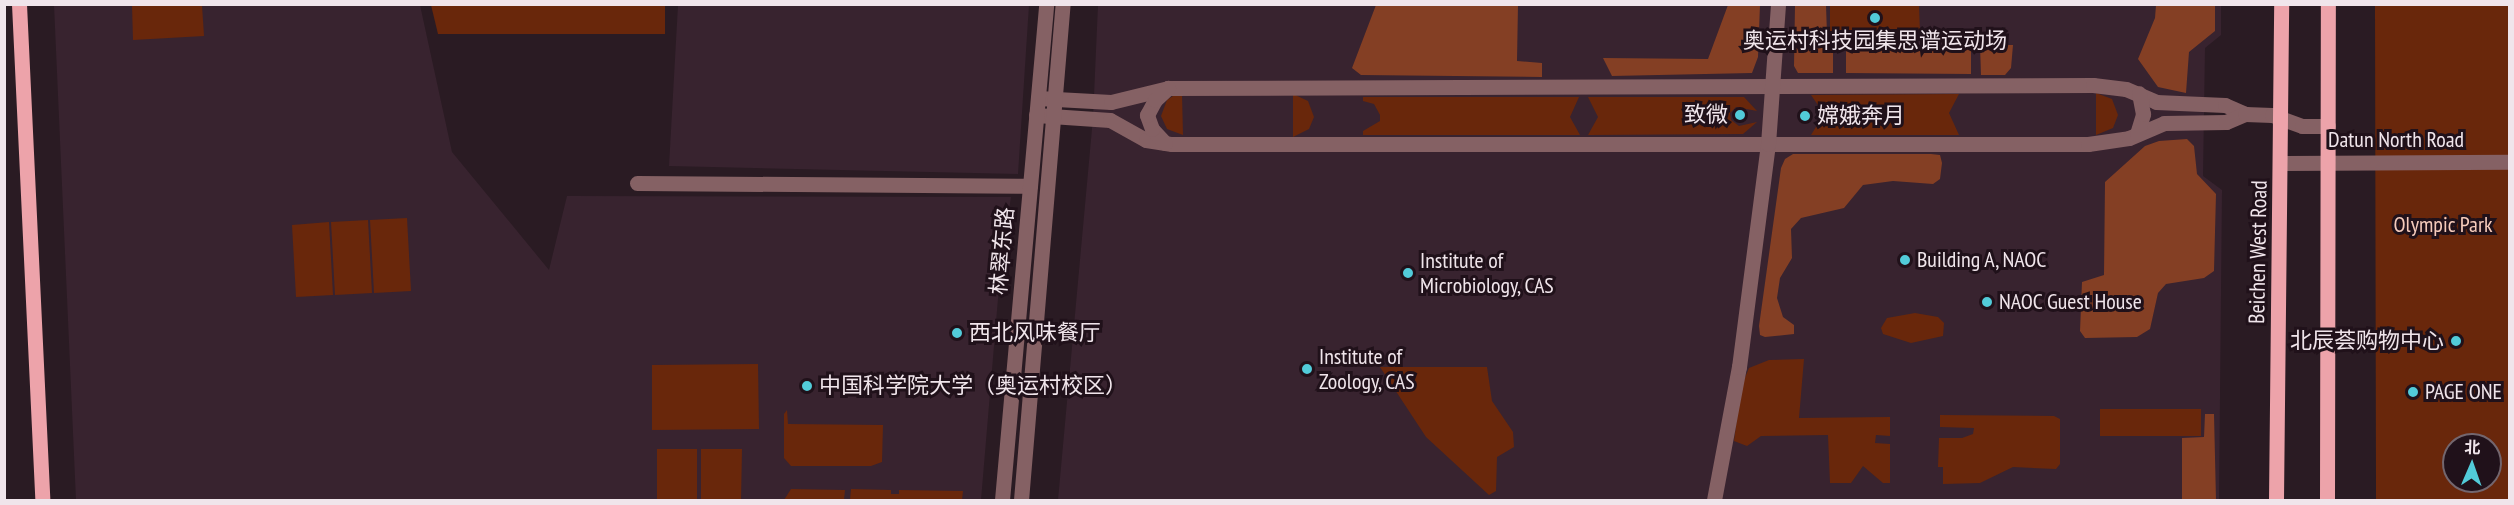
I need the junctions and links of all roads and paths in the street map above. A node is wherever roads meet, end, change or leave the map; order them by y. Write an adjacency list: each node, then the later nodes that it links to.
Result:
1 (19, 4): 25 (main road)
2 (1046, 4): 10 (street, 林翠东路)
3 (1063, 4): 11 (street, 林翠东路)
4 (1778, 4): 8 (street)
5 (2281, 4): 15 (main road, Beichen West Road)
6 (2328, 4): 16 (main road)
7 (1168, 88): 8 (street); 11 (street); 18 (street)
8 (1773, 88): 9 (street); 19 (street)
9 (2139, 93): 13 (street); 17 (street)
10 (1038, 98): 11 (street); 12 (street, 林翠东路)
11 (1055, 100): 14 (street, 林翠东路)
12 (1036, 114): 14 (street); 24 (street, 林翠东路)
13 (2245, 114): 15 (street); 17 (street)
14 (1053, 116): 18 (street); 27 (street, 林翠东路)
15 (2282, 119): 16 (street); 22 (main road, Beichen West Road)
16 (2328, 126): 20 (main road)
17 (2137, 134): 19 (street)
18 (1165, 143): 19 (street)
19 (1768, 144): 28 (street)
20 (2328, 162): 21 (street, Datun North Road); 22 (street, Datun North Road); 30 (main road)
21 (2510, 162)
22 (2282, 163): 29 (main road, Beichen West Road)
23 (638, 183): 24 (street)
24 (1030, 186): 26 (street, 林翠东路)
25 (42, 501)
26 (1002, 501)
27 (1021, 501)
28 (1714, 501)
29 (2276, 501)
30 (2327, 501)

